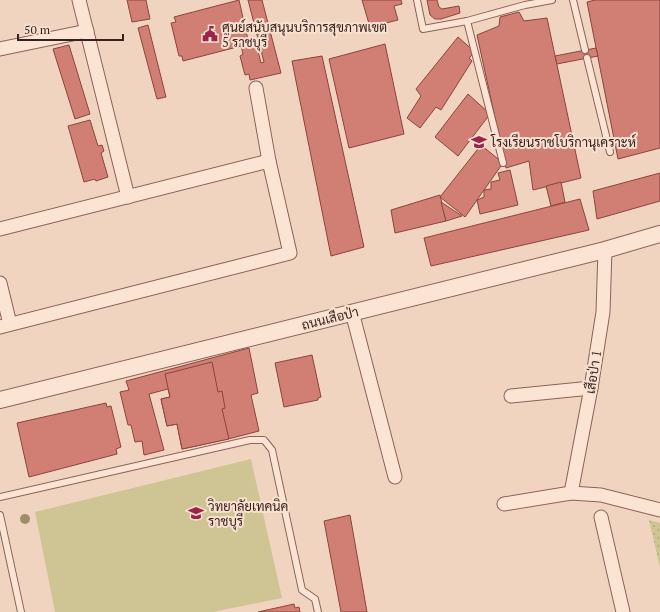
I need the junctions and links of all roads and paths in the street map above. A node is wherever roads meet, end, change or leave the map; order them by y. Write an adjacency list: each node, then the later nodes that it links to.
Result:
1 (79, 0): 6 (street)
2 (417, 0): 5 (lane)
3 (552, 0): 5 (lane)
4 (573, 0): 8 (lane)
5 (467, 21): 13 (lane)
6 (87, 31): 7 (street); 14 (street)
7 (0, 49)
8 (585, 50)
9 (587, 58): 11 (lane)
10 (256, 88): 12 (street)
11 (610, 152)
12 (269, 161): 14 (street); 20 (street)
13 (504, 163)
14 (128, 197): 15 (street)
15 (0, 229)
16 (660, 234): 17 (street, ถนนเสือป่า)
17 (605, 250): 19 (street, ถนนเสือป่า); 21 (street, เสือป่า 1)
18 (0, 283): 20 (street)
19 (352, 312): 23 (street, ถนนเสือป่า); 24 (street)
20 (5, 326)
21 (591, 388): 22 (street); 25 (street, เสือป่า 1)
22 (511, 396)
23 (0, 400)
24 (394, 477)
25 (571, 493): 27 (street); 28 (street)
26 (0, 497): 32 (lane)
27 (504, 504)
28 (660, 510)
29 (0, 515): 31 (lane)
30 (601, 517): 33 (street)
31 (21, 612)
32 (318, 612)
33 (624, 612)

